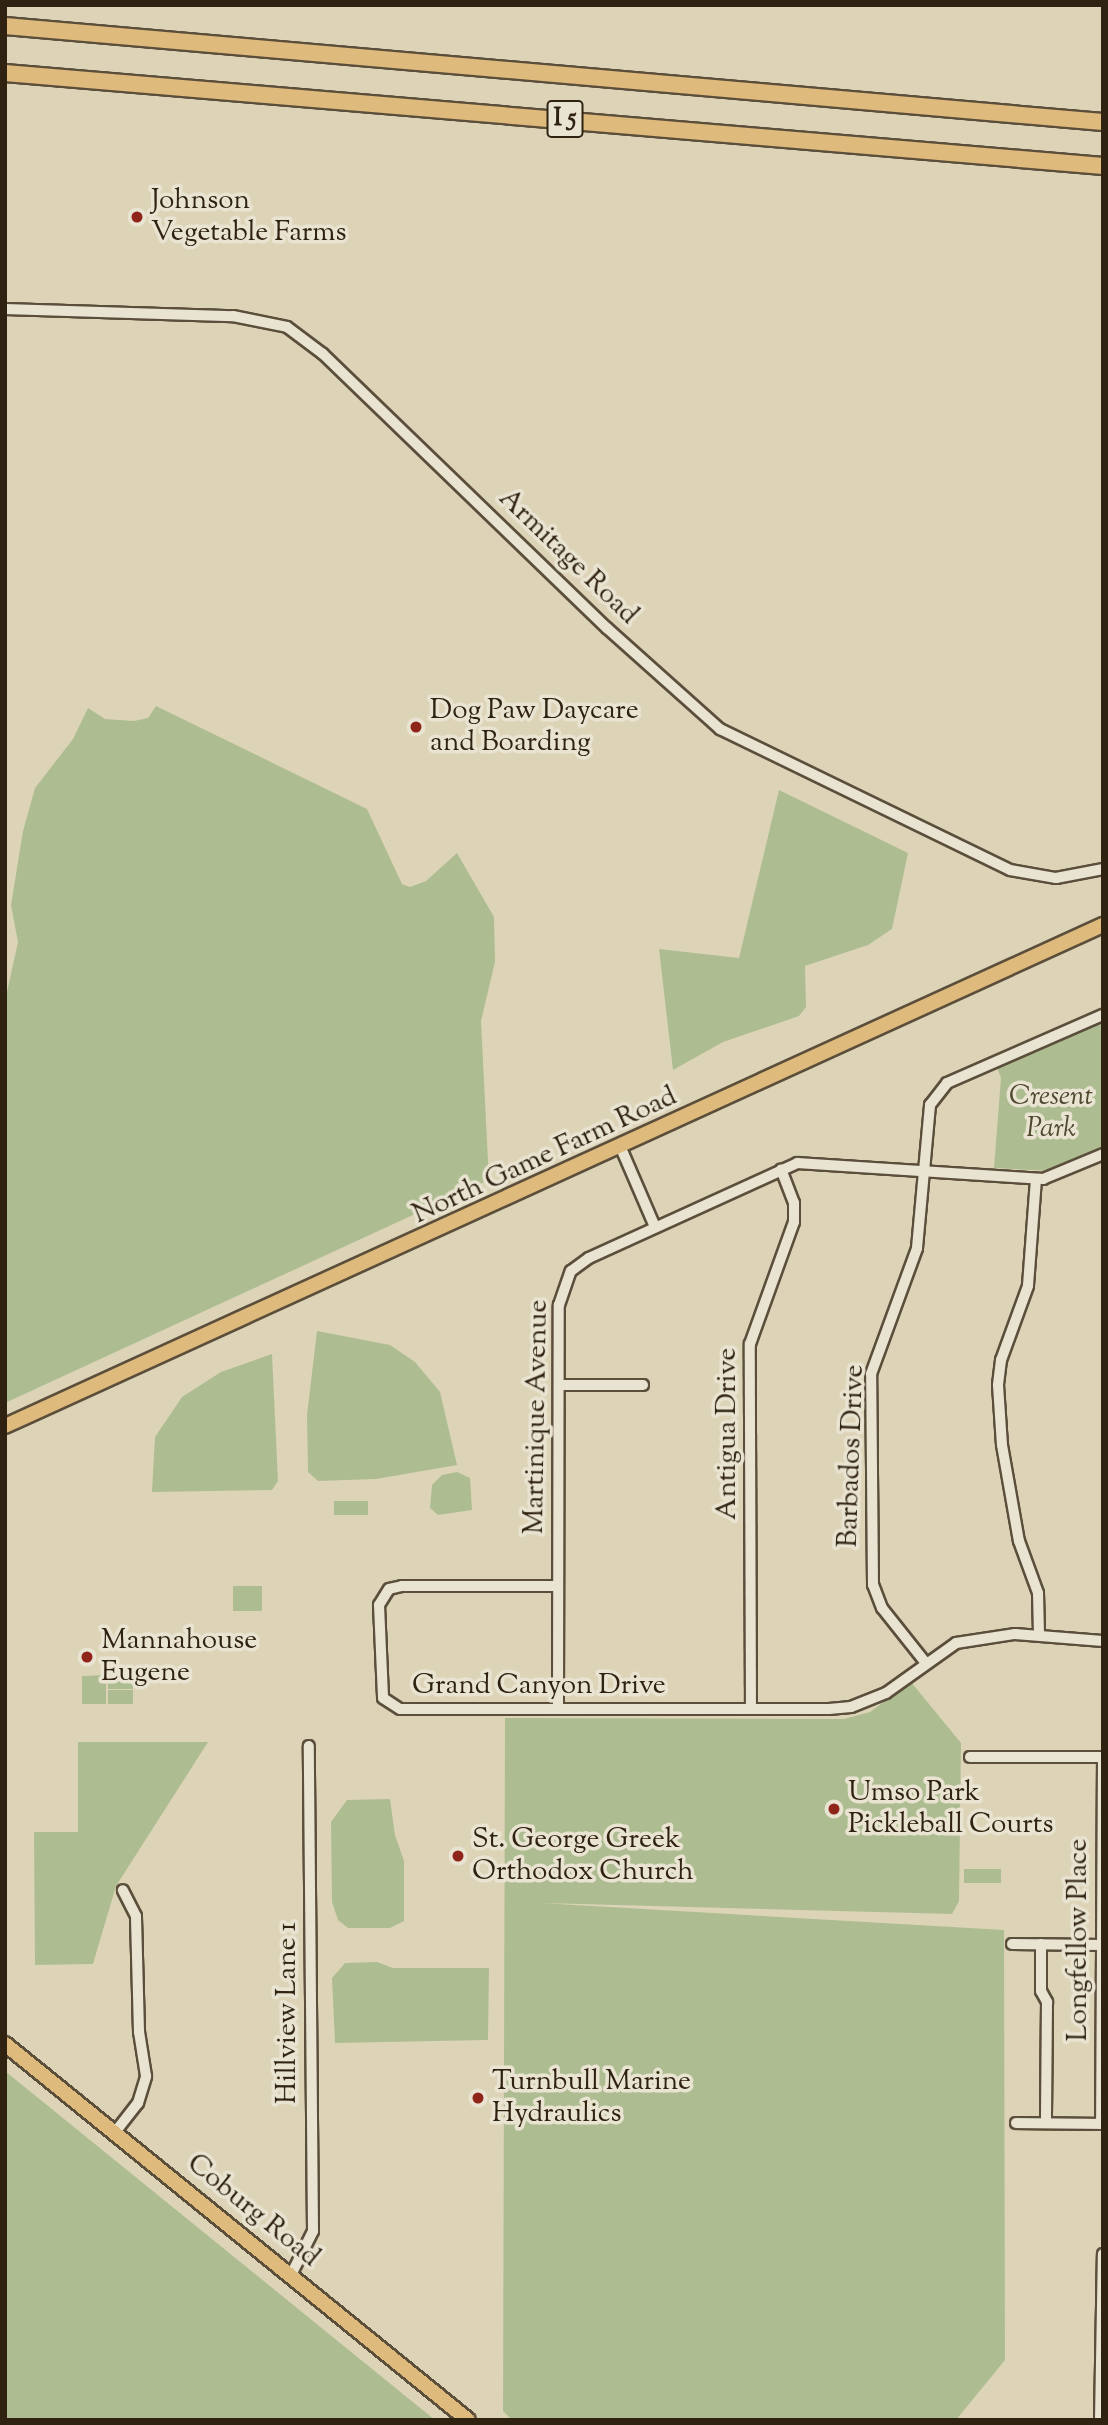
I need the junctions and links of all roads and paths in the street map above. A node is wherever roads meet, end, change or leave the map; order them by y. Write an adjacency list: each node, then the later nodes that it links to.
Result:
1 (5, 26): 3 (highway, I 5)
2 (5, 73): 4 (highway, I 5)
3 (1103, 122)
4 (1103, 166)
5 (5, 309): 6 (street, Armitage Road)
6 (1103, 869)
7 (1103, 925): 9 (main road, North Game Farm Road)
8 (1103, 1015): 12 (street, Barbados Drive)
9 (621, 1148): 14 (street); 17 (main road, North Game Farm Road)
10 (1103, 1154): 13 (street, Martinique Avenue)
11 (780, 1169): 12 (street, Martinique Avenue); 14 (street, Martinique Avenue); 23 (street, Antigua Drive)
12 (923, 1171): 13 (street, Martinique Avenue); 21 (street, Barbados Drive)
13 (1036, 1178): 19 (street)
14 (655, 1227): 15 (street, Martinique Avenue)
15 (559, 1385): 16 (street); 18 (street, Martinique Avenue)
16 (643, 1385)
17 (5, 1426)
18 (557, 1586): 22 (street, Martinique Avenue); 22 (street, Grand Canyon Drive)
19 (1039, 1635): 20 (street, Grand Canyon Drive); 21 (street, Grand Canyon Drive)
20 (1103, 1641)
21 (925, 1662): 23 (street, Grand Canyon Drive)
22 (558, 1709): 23 (street, Grand Canyon Drive)
23 (751, 1709)
24 (309, 1746): 37 (street, Hillview Lane 1)
25 (970, 1757): 26 (street)
26 (1103, 1758): 30 (street, Longfellow Place)
27 (124, 1890): 35 (street)
28 (1012, 1944): 29 (street)
29 (1041, 1944): 30 (street); 33 (street)
30 (1102, 1945): 34 (street, Longfellow Place)
31 (5, 2044): 35 (main road, Coburg Road)
32 (1016, 2123): 33 (street)
33 (1046, 2123): 34 (street)
34 (1102, 2124)
35 (117, 2131): 37 (main road, Coburg Road)
36 (1103, 2253): 39 (street)
37 (292, 2273): 38 (main road, Coburg Road)
38 (467, 2420)
39 (1100, 2420)

